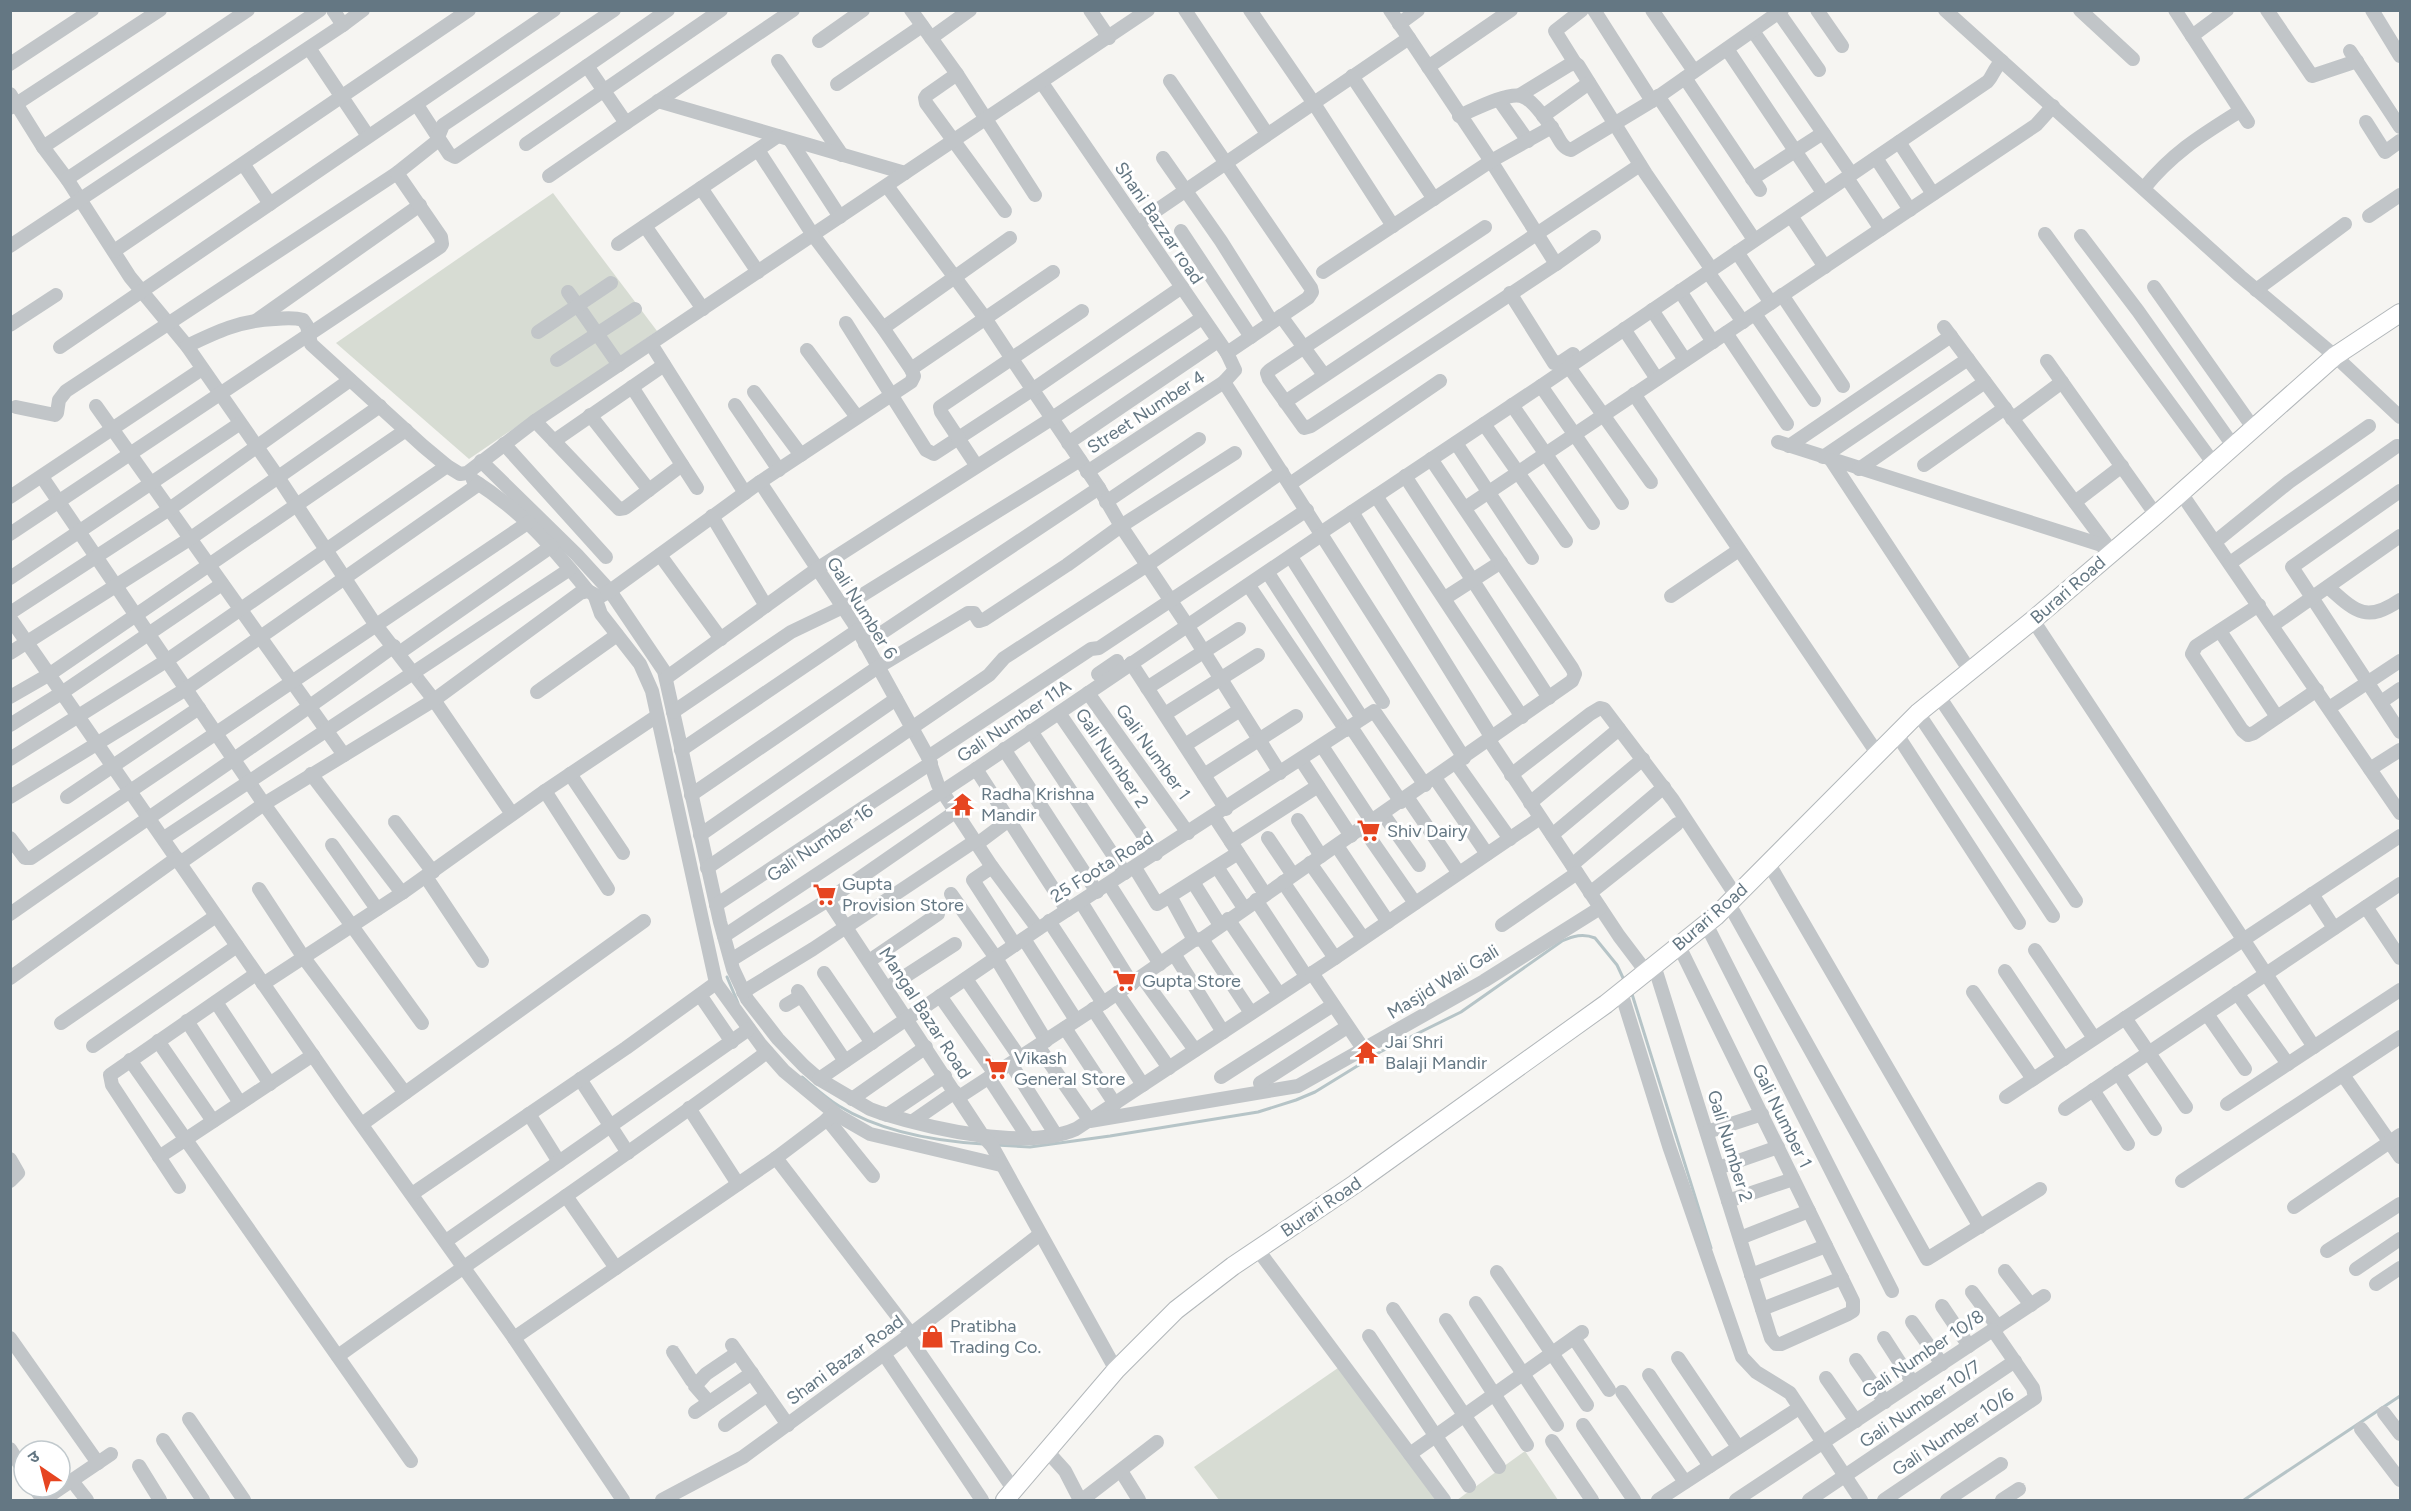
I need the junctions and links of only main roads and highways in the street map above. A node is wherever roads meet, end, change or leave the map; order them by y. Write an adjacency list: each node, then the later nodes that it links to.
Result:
1 (2400, 313): 2 (main road, Burari Road)
2 (1010, 1495)

